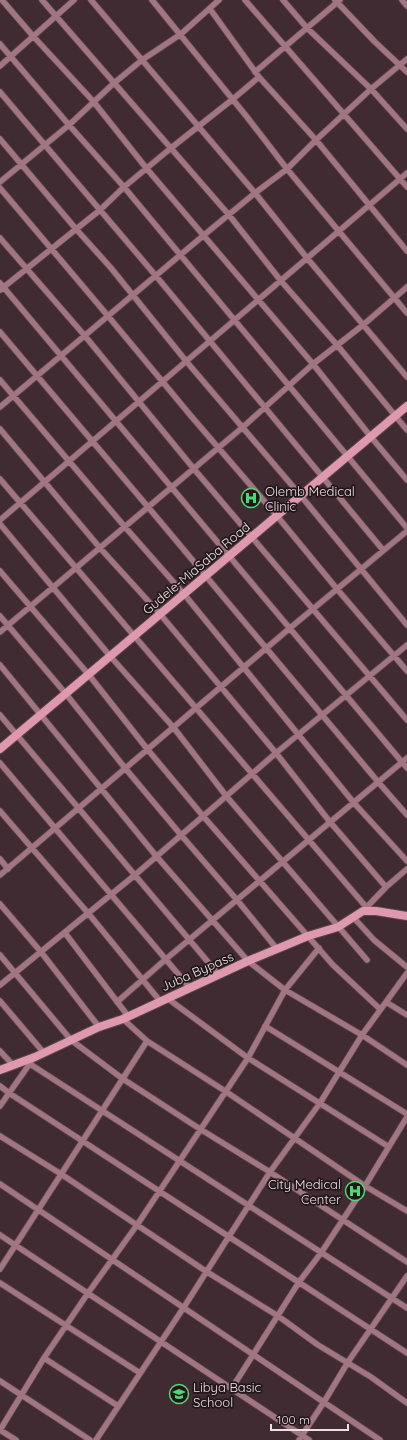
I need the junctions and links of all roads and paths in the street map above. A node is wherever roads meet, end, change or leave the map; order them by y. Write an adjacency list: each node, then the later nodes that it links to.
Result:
1 (2, 0): 16 (street)
2 (42, 0): 13 (street)
3 (74, 0): 13 (street)
4 (90, 0): 21 (street)
5 (152, 0): 15 (street)
6 (245, 0): 18 (street)
7 (283, 0): 14 (street)
8 (402, 0): 11 (street)
9 (217, 1): 12 (street)
10 (337, 1): 14 (street); 22 (street)
11 (407, 6)
12 (210, 9): 15 (street); 25 (street)
13 (55, 16): 16 (street); 26 (street)
14 (308, 28): 18 (street); 27 (street)
15 (180, 34): 21 (street); 29 (street)
16 (33, 36): 19 (street); 30 (street)
17 (0, 44): 19 (street)
18 (286, 47): 25 (street); 31 (street)
19 (10, 56): 23 (street); 32 (street)
20 (407, 59): 22 (street)
21 (142, 60): 26 (street); 33 (street)
22 (400, 65): 24 (street); 27 (street)
23 (0, 66)
24 (407, 72)
25 (257, 74): 29 (street); 36 (street)
26 (114, 83): 30 (street); 38 (street)
27 (371, 89): 31 (street); 34 (street)
28 (0, 92): 37 (street)
29 (233, 100): 33 (street); 41 (street)
30 (93, 101): 32 (street); 40 (street)
31 (345, 114): 36 (street); 43 (street)
32 (69, 125): 37 (street); 45 (street)
33 (198, 127): 38 (street); 48 (street)
34 (407, 129)
35 (0, 139): 39 (street)
36 (316, 140): 41 (street); 49 (street)
37 (45, 144): 39 (street); 50 (street)
38 (171, 148): 40 (street); 51 (street)
39 (21, 164): 44 (street); 52 (street)
40 (147, 168): 45 (street); 54 (street)
41 (287, 169): 48 (street); 53 (street)
42 (407, 173): 43 (street)
43 (400, 179): 46 (street); 49 (street)
44 (0, 182)
45 (124, 187): 50 (street); 58 (street)
46 (407, 187)
47 (0, 188): 56 (street)
48 (255, 193): 51 (street); 59 (street)
49 (370, 205): 53 (street); 57 (street)
50 (100, 210): 52 (street); 61 (street)
51 (229, 215): 54 (street); 62 (street)
52 (76, 229): 56 (street); 65 (street)
53 (339, 231): 59 (street); 66 (street)
54 (204, 235): 58 (street); 67 (street)
55 (0, 238): 60 (street)
56 (51, 248): 60 (street); 69 (street)
57 (407, 251)
58 (181, 255): 61 (street); 70 (street)
59 (307, 258): 62 (street); 71 (street)
60 (28, 268): 63 (street); 73 (street)
61 (156, 276): 65 (street); 74 (street)
62 (281, 281): 67 (street); 75 (street)
63 (1, 287): 76 (street)
64 (407, 287): 66 (street)
65 (132, 295): 69 (street); 77 (street)
66 (394, 299): 68 (street); 71 (street)
67 (258, 300): 70 (street); 78 (street)
68 (407, 313)
69 (108, 316): 73 (street); 82 (street)
70 (234, 320): 74 (street); 83 (street)
71 (363, 325): 75 (street); 80 (street)
72 (0, 332): 79 (street)
73 (85, 336): 76 (street); 85 (street)
74 (210, 341): 77 (street); 88 (street)
75 (337, 345): 78 (street); 89 (street)
76 (61, 356): 79 (street); 90 (street)
77 (186, 361): 82 (street); 91 (street)
78 (313, 364): 83 (street); 94 (street)
79 (37, 376): 84 (street); 95 (street)
80 (407, 377)
81 (0, 380): 84 (street)
82 (162, 382): 85 (street); 96 (street)
83 (288, 386): 88 (street); 97 (street)
84 (14, 395): 87 (street); 98 (street)
85 (139, 402): 90 (street); 99 (street)
86 (407, 406): 89 (main road, Gudele-MiaSaba Road)
87 (0, 407)
88 (265, 408): 91 (street); 100 (street)
89 (396, 416): 93 (street); 94 (main road, Gudele-MiaSaba Road)
90 (116, 421): 95 (street); 104 (street)
91 (243, 427): 96 (street); 105 (street)
92 (0, 429): 103 (street)
93 (407, 430)
94 (371, 437): 97 (main road, Gudele-MiaSaba Road); 102 (street)
95 (93, 441): 98 (street); 107 (street)
96 (218, 448): 99 (street); 108 (street)
97 (347, 456): 100 (main road, Gudele-MiaSaba Road); 112 (street)
98 (70, 460): 103 (street); 111 (street)
99 (194, 469): 104 (street); 113 (street)
100 (324, 476): 105 (main road, Gudele-MiaSaba Road); 115 (street)
101 (0, 479): 106 (street)
102 (407, 480)
103 (44, 482): 106 (street); 114 (street)
104 (172, 487): 107 (street); 116 (street)
105 (301, 496): 108 (main road, Gudele-MiaSaba Road); 118 (street)
106 (20, 503): 109 (street); 117 (street)
107 (148, 507): 111 (street); 120 (street)
108 (277, 516): 113 (main road, Gudele-MiaSaba Road); 122 (street)
109 (0, 520)
110 (0, 524): 121 (street)
111 (125, 527): 114 (street); 123 (street)
112 (407, 529): 115 (street)
113 (252, 536): 116 (main road, Gudele-MiaSaba Road); 125 (street)
114 (100, 548): 117 (street); 126 (street)
115 (383, 550): 118 (street)
116 (229, 556): 120 (main road, Gudele-MiaSaba Road); 130 (street)
117 (75, 568): 121 (street); 132 (street)
118 (360, 570): 122 (street); 129 (street)
119 (0, 571): 124 (street)
120 (206, 576): 123 (main road, Gudele-MiaSaba Road); 134 (street)
121 (53, 587): 124 (street); 135 (street)
122 (337, 590): 125 (street); 136 (street)
123 (184, 594): 126 (main road, Gudele-MiaSaba Road); 138 (street)
124 (30, 606): 128 (street); 140 (street)
125 (314, 609): 130 (street); 141 (street)
126 (160, 614): 132 (main road, Gudele-MiaSaba Road); 142 (street)
127 (0, 616): 128 (street)
128 (8, 625): 131 (street); 143 (street)
129 (407, 625)
130 (290, 628): 134 (street); 144 (street)
131 (0, 632)
132 (134, 636): 135 (main road, Gudele-MiaSaba Road); 145 (street)
133 (407, 645): 136 (street)
134 (267, 649): 138 (street); 148 (street)
135 (110, 656): 140 (main road, Gudele-MiaSaba Road); 150 (street)
136 (394, 656): 139 (street); 141 (street)
137 (0, 665): 146 (street)
138 (245, 668): 142 (street); 152 (street)
139 (407, 671)
140 (89, 675): 143 (main road, Gudele-MiaSaba Road); 154 (street)
141 (369, 676): 144 (street); 149 (street)
142 (221, 688): 145 (street); 155 (street)
143 (66, 694): 146 (main road, Gudele-MiaSaba Road); 158 (street)
144 (346, 695): 148 (street); 156 (street)
145 (197, 708): 150 (street); 160 (street)
146 (41, 714): 151 (main road, Gudele-MiaSaba Road); 162 (street)
147 (0, 715): 151 (street)
148 (323, 715): 152 (street); 161 (street)
149 (407, 720)
150 (174, 728): 154 (street); 163 (street)
151 (17, 735): 153 (main road, Gudele-MiaSaba Road); 165 (street)
152 (299, 736): 155 (street); 164 (street)
153 (0, 749)
154 (148, 750): 158 (street); 168 (street)
155 (276, 754): 160 (street); 169 (street)
156 (405, 760): 159 (street); 161 (street)
157 (0, 763): 170 (street)
158 (125, 768): 162 (street); 171 (street)
159 (407, 768)
160 (252, 774): 163 (street); 172 (street)
161 (379, 783): 164 (street); 167 (street)
162 (102, 789): 165 (street); 174 (street)
163 (227, 797): 168 (street); 176 (street)
164 (354, 803): 169 (street); 177 (street)
165 (79, 808): 170 (street); 181 (street)
166 (0, 811): 173 (street)
167 (407, 815)
168 (204, 816): 171 (street); 182 (street)
169 (330, 822): 172 (street); 183 (street)
170 (55, 829): 173 (street); 184 (street)
171 (181, 836): 174 (street); 185 (street)
172 (308, 841): 176 (street); 187 (street)
173 (31, 848): 178 (street); 188 (street)
174 (157, 857): 181 (street); 191 (street)
175 (0, 859): 178 (street)
176 (282, 862): 182 (street); 192 (street)
177 (407, 862)
178 (8, 868): 180 (street)
179 (407, 869): 183 (street)
180 (0, 875)
181 (135, 876): 184 (street); 195 (street)
182 (260, 881): 185 (street); 194 (street)
183 (386, 887): 187 (street)
184 (111, 895): 188 (street); 200 (street)
185 (237, 900): 191 (street); 197 (street)
186 (0, 904): 198 (street)
187 (365, 909): 189 (main road); 190 (main road, Juba Bypass)
188 (88, 913): 193 (street); 207 (street)
189 (407, 916)
190 (354, 918): 192 (main road, Juba Bypass); 203 (street)
191 (213, 920): 195 (street); 202 (street)
192 (338, 927): 194 (main road, Juba Bypass); 201 (street)
193 (65, 933): 198 (street); 213 (street)
194 (308, 936): 196 (street); 197 (main road, Juba Bypass)
195 (189, 940): 200 (street); 206 (street)
196 (319, 948): 210 (street); 215 (street)
197 (277, 949): 202 (main road, Juba Bypass)
198 (41, 952): 204 (street); 219 (street)
199 (0, 955): 204 (street)
200 (166, 959): 207 (street); 209 (street)
201 (367, 960)
202 (248, 961): 206 (main road, Juba Bypass); 210 (street)
203 (407, 967)
204 (15, 973): 208 (street); 221 (street)
205 (407, 973): 214 (street)
206 (218, 975): 209 (main road, Juba Bypass)
207 (143, 980): 211 (street); 213 (street)
208 (0, 985)
209 (190, 988): 211 (main road, Juba Bypass)
210 (285, 990): 218 (street); 220 (street)
211 (163, 999): 217 (main road, Juba Bypass); 226 (street)
212 (0, 1001): 224 (street)
213 (117, 1002): 217 (street)
214 (386, 1002): 215 (street); 216 (street)
215 (380, 1009): 220 (street)
216 (407, 1015)
217 (125, 1017): 219 (main road, Juba Bypass); 222 (street)
218 (265, 1026): 226 (street); 231 (street)
219 (99, 1027): 221 (main road, Juba Bypass)
220 (362, 1035): 229 (street); 231 (street)
221 (71, 1040): 224 (main road, Juba Bypass); 232 (street)
222 (147, 1041): 232 (street); 234 (street)
223 (0, 1050): 228 (street)
224 (44, 1053): 225 (main road, Juba Bypass)
225 (35, 1057): 227 (street); 228 (main road, Juba Bypass)
226 (248, 1058): 234 (street); 236 (street)
227 (30, 1064): 235 (street); 238 (street)
228 (13, 1065): 230 (main road, Juba Bypass)
229 (407, 1065)
230 (0, 1070)
231 (338, 1072): 236 (street); 239 (street)
232 (122, 1079): 238 (street); 240 (street)
233 (0, 1086): 235 (street)
234 (225, 1091): 240 (street); 242 (street)
235 (9, 1093): 237 (street); 243 (street)
236 (320, 1103): 242 (street); 244 (street)
237 (0, 1106)
238 (102, 1110): 243 (street); 245 (street)
239 (407, 1116): 244 (street)
240 (200, 1129): 245 (street); 246 (street)
241 (0, 1136): 247 (street)
242 (295, 1137): 246 (street); 249 (street)
243 (82, 1141): 247 (street); 250 (street)
244 (389, 1147): 249 (street)
245 (179, 1160): 250 (street); 251 (street)
246 (270, 1172): 251 (street); 254 (street)
247 (61, 1174): 252 (street); 255 (street)
248 (0, 1184): 252 (street)
249 (365, 1186): 253 (street); 254 (street)
250 (159, 1191): 255 (street); 257 (street)
251 (248, 1205): 257 (street); 259 (street)
252 (39, 1210): 258 (street); 260 (street)
253 (407, 1211)
254 (343, 1220): 259 (street); 261 (street)
255 (137, 1224): 260 (street); 263 (street)
256 (0, 1235): 258 (street)
257 (229, 1236): 263 (street); 265 (street)
258 (16, 1245): 262 (street); 267 (street)
259 (321, 1253): 265 (street); 268 (street)
260 (112, 1259): 267 (street); 269 (street)
261 (407, 1262)
262 (0, 1269)
263 (207, 1272): 269 (street); 271 (street)
264 (407, 1276): 268 (street)
265 (299, 1282): 271 (street); 273 (street)
266 (0, 1283): 272 (street)
267 (88, 1293): 272 (street); 274 (street)
268 (392, 1298): 270 (street); 273 (street)
269 (184, 1307): 274 (street); 276 (street)
270 (407, 1308)
271 (278, 1316): 276 (street); 278 (street)
272 (67, 1326): 277 (street); 279 (street)
273 (371, 1330): 275 (street); 278 (street)
274 (161, 1341): 279 (street); 281 (street)
275 (407, 1353)
276 (254, 1354): 281 (street); 283 (street)
277 (44, 1358): 282 (street); 285 (street)
278 (348, 1362): 283 (street); 284 (street)
279 (140, 1373): 285 (street)
280 (0, 1381): 282 (street)
281 (232, 1388): 287 (street)
282 (21, 1395): 286 (street); 289 (street)
283 (324, 1402): 287 (street); 292 (street)
284 (407, 1403)
285 (118, 1406): 290 (street)
286 (0, 1430): 288 (street)
287 (301, 1438): 291 (street)
288 (16, 1440)
289 (90, 1440)
290 (96, 1440)
291 (309, 1440)
292 (380, 1440)

